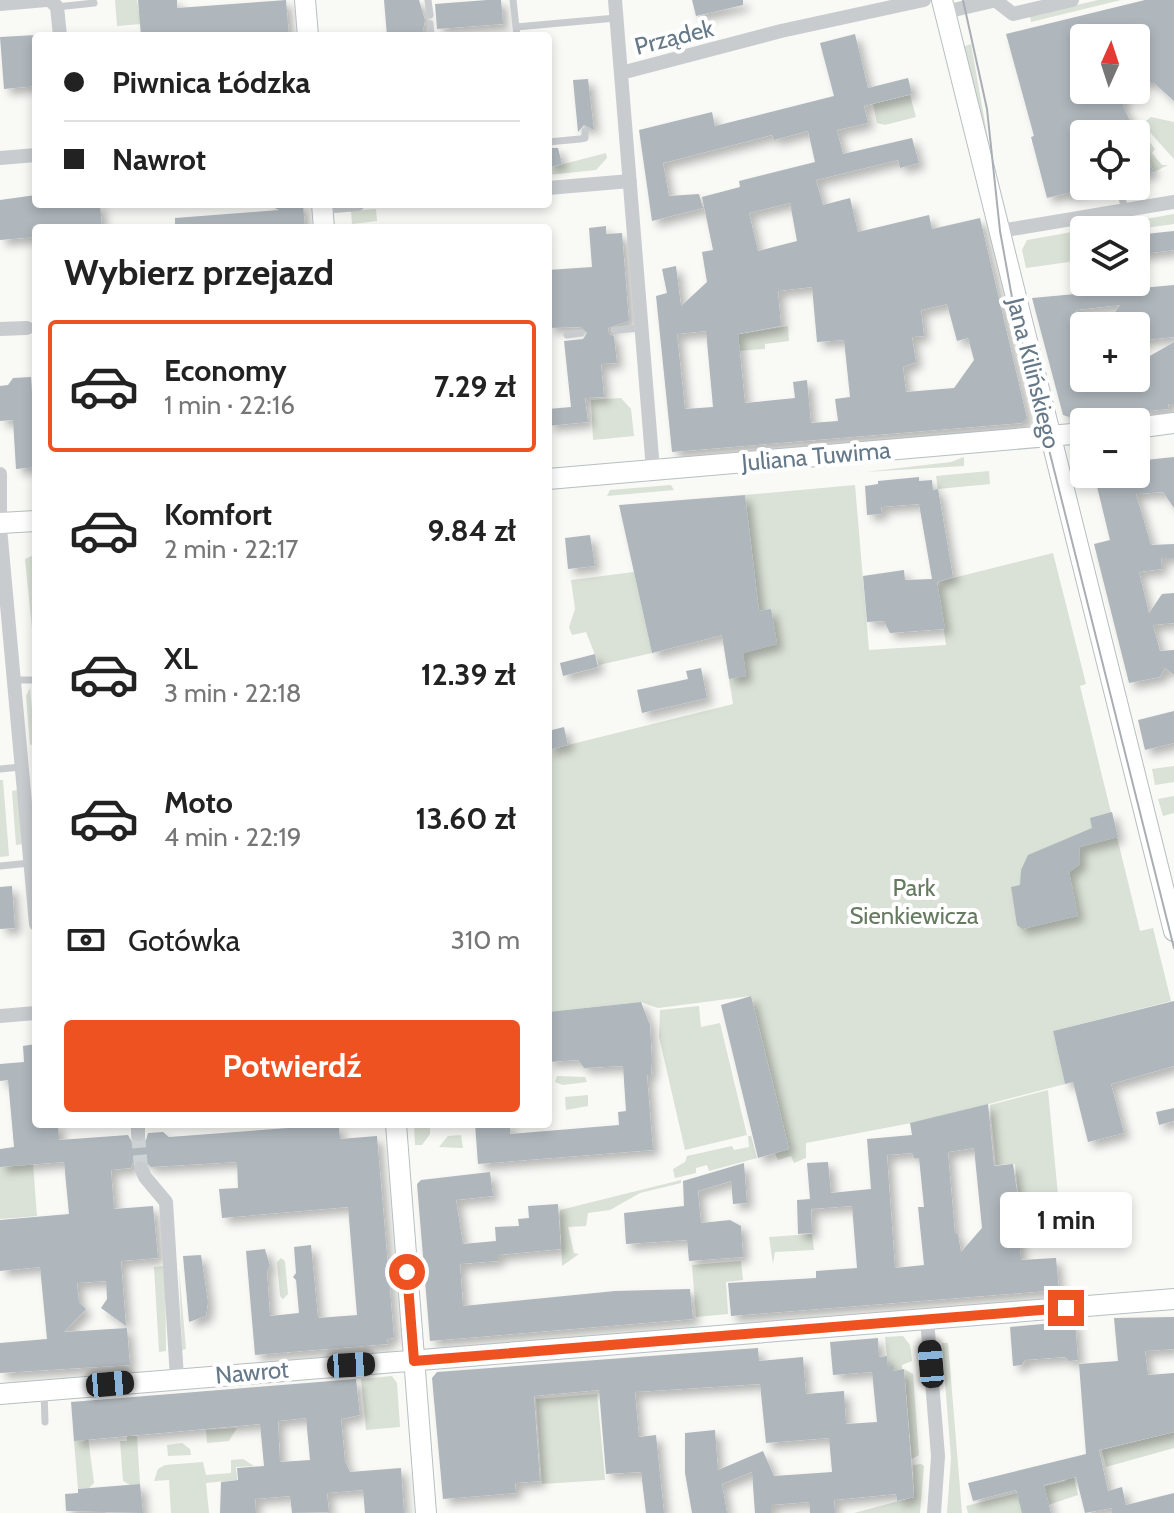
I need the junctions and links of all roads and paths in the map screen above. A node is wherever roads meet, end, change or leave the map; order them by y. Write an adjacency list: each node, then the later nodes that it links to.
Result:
1 (305, 0): 15 (street)
2 (428, 0): 16 (lane)
3 (513, 0): 17 (lane)
4 (615, 0): 13 (street)
5 (924, 0): 18 (street, Prządek)
6 (996, 0): 7 (street); 12 (street)
7 (1072, 0)
8 (25, 1): 9 (street); 11 (street)
9 (51, 2): 10 (lane); 14 (street)
10 (94, 3)
11 (0, 4)
12 (943, 6): 28 (street, Jana Kilińskiego)
13 (616, 18): 17 (lane); 18 (street)
14 (59, 32)
15 (308, 32)
16 (431, 32)
17 (517, 32)
18 (621, 73): 23 (street)
19 (585, 131): 20 (lane)
20 (552, 142)
21 (32, 155): 22 (street)
22 (0, 158)
23 (630, 181): 24 (street); 30 (street)
24 (552, 188)
25 (1122, 200): 27 (lane)
26 (1174, 202): 27 (street)
27 (1125, 210): 28 (street)
28 (1000, 231): 38 (street, Jana Kilińskiego)
29 (27, 328): 31 (street)
30 (642, 328): 32 (lane); 39 (street)
31 (0, 329)
32 (614, 330)
33 (581, 333): 34 (lane)
34 (567, 335)
35 (1174, 423): 36 (street)
36 (1150, 426)
37 (1070, 434): 38 (street, Juliana Tuwima)
38 (1049, 436): 39 (street, Juliana Tuwima); 51 (street, Jana Kilińskiego)
39 (653, 470): 41 (street, Juliana Tuwima)
40 (0, 474): 43 (street)
41 (552, 479)
42 (32, 521): 43 (street)
43 (0, 524): 44 (street)
44 (15, 680): 45 (lane); 46 (street)
45 (32, 680)
46 (30, 766): 47 (lane); 48 (street)
47 (0, 769)
48 (31, 863): 49 (lane); 50 (street)
49 (0, 866)
50 (32, 875)
51 (1174, 931)
52 (32, 1013): 53 (street)
53 (0, 1016)
54 (396, 1128): 58 (street)
55 (141, 1168): 59 (street)
56 (1174, 1299): 57 (street, Nawrot)
57 (927, 1319): 58 (street, Nawrot); 64 (street)
58 (414, 1361): 59 (street, Nawrot); 63 (street)
59 (177, 1378): 60 (street, Nawrot)
60 (44, 1390): 61 (street, Nawrot); 62 (lane)
61 (0, 1394)
62 (45, 1422)
63 (426, 1513)
64 (934, 1513)

